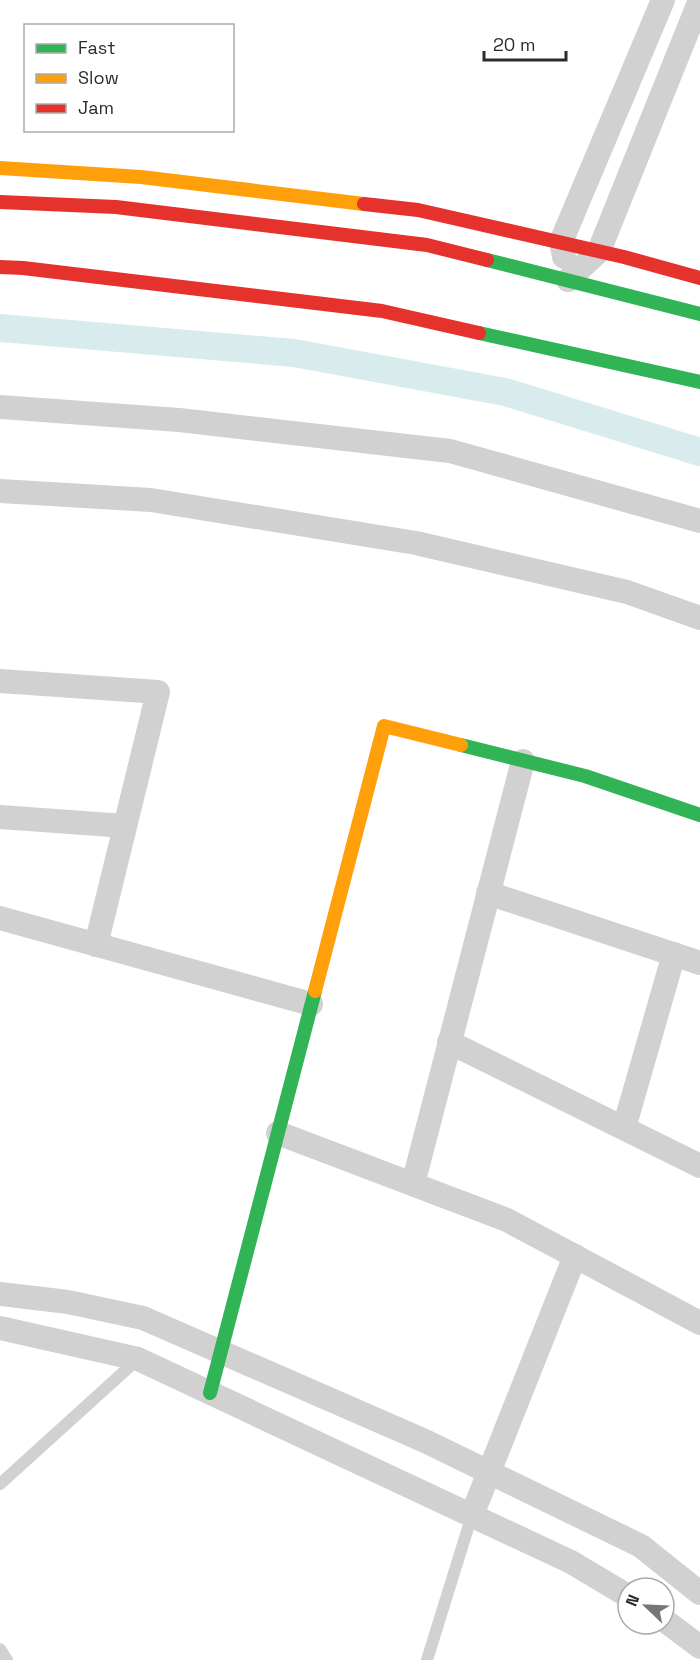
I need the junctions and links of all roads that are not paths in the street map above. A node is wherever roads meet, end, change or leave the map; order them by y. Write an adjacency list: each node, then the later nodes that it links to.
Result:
1 (663, 0): 5 (street)
2 (700, 0): 6 (street)
3 (0, 168): 5 (street)
4 (0, 202): 9 (street)
5 (561, 242): 6 (street); 9 (street)
6 (599, 251): 8 (street); 9 (street)
7 (0, 267): 11 (street)
8 (700, 279)
9 (568, 280): 10 (street)
10 (700, 314)
11 (700, 382)
12 (0, 407): 14 (street)
13 (0, 491): 15 (street)
14 (700, 521)
15 (700, 618)
16 (0, 681): 20 (street)
17 (523, 761): 18 (street); 21 (street); 26 (street)
18 (700, 815)
19 (0, 817): 20 (street)
20 (125, 826): 23 (street)
21 (488, 893): 24 (street); 27 (street)
22 (0, 918): 23 (street)
23 (96, 945): 26 (street)
24 (674, 954): 25 (street); 28 (street)
25 (700, 963)
26 (311, 1004): 29 (street)
27 (449, 1042): 28 (street); 31 (street)
28 (624, 1128): 30 (street)
29 (278, 1133): 31 (street); 36 (street)
30 (700, 1166)
31 (413, 1184): 32 (street)
32 (574, 1256): 34 (street); 39 (street)
33 (0, 1294): 36 (street)
34 (700, 1323)
35 (0, 1328): 37 (street)
36 (221, 1352): 38 (street); 39 (street)
37 (138, 1359): 38 (street); 40 (lane)
38 (210, 1393): 41 (street)
39 (489, 1472): 41 (street); 43 (street)
40 (0, 1484)
41 (472, 1515): 42 (street); 48 (lane)
42 (616, 1589)
43 (700, 1593)
44 (676, 1629): 45 (street)
45 (700, 1647)
46 (0, 1649): 47 (lane)
47 (7, 1660)
48 (427, 1660)

